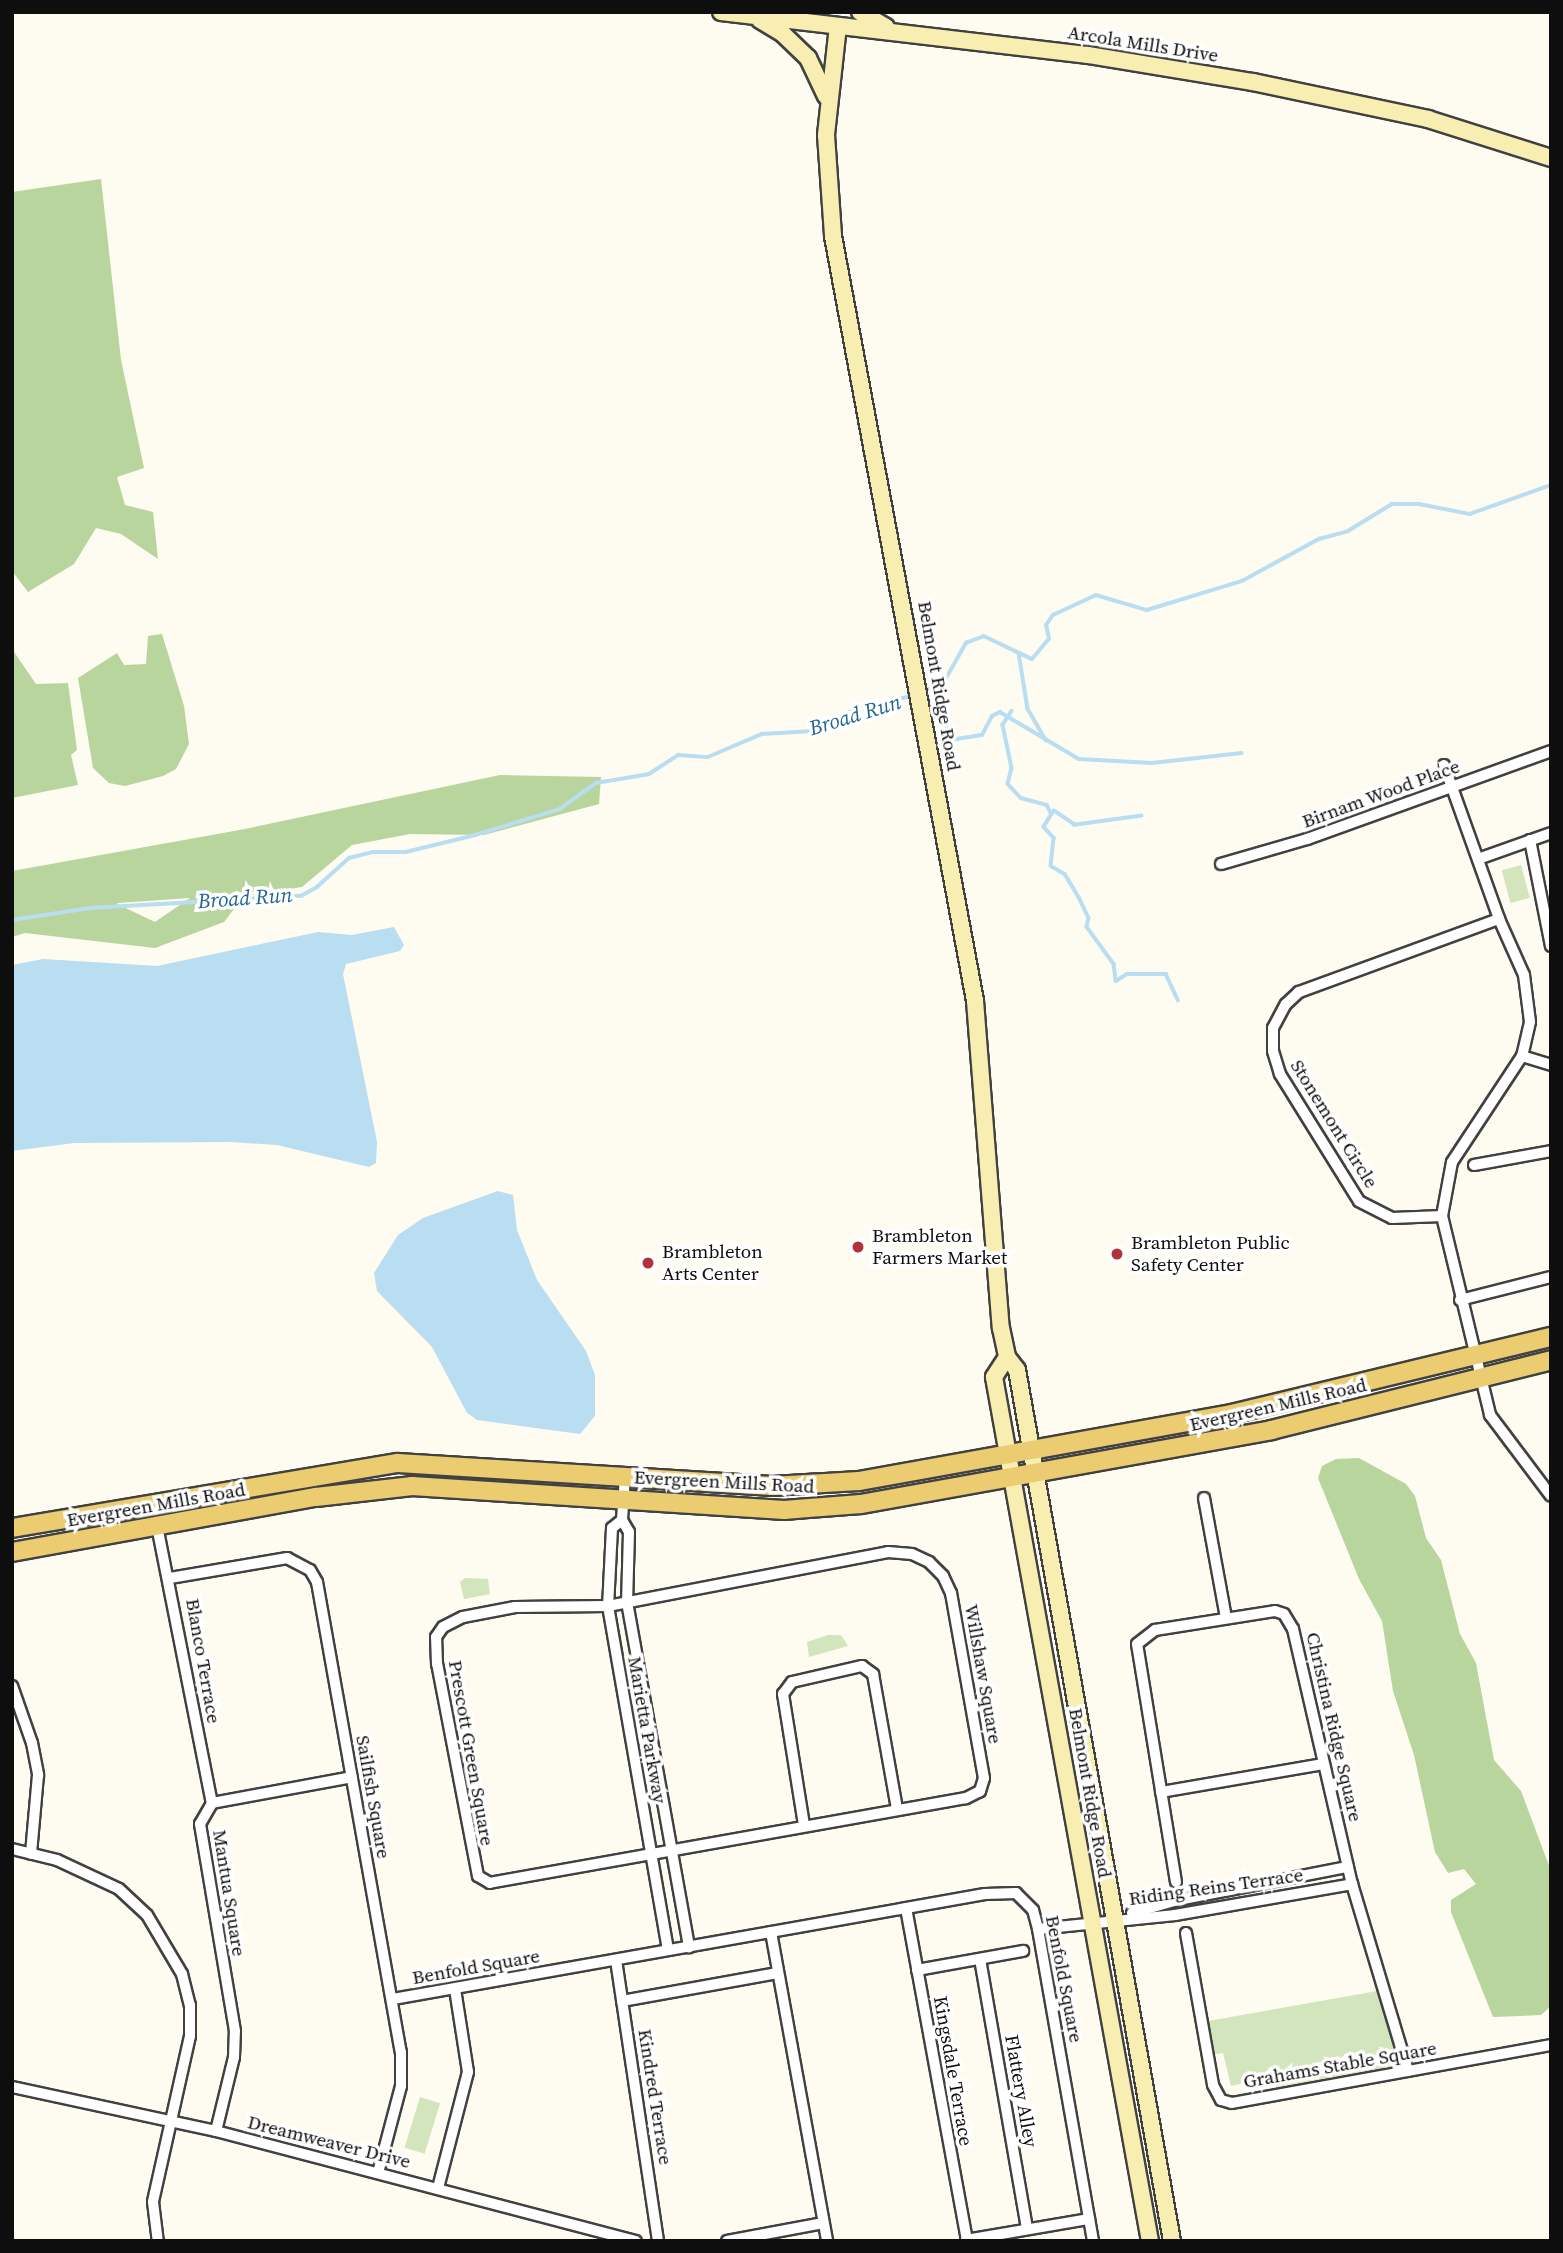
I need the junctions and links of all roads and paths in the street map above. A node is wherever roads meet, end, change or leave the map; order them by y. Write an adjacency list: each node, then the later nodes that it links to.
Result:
1 (721, 12): 3 (street, Arcola Mills Drive)
2 (860, 12): 5 (street)
3 (752, 16): 4 (street, Arcola Mills Drive); 6 (street)
4 (840, 19): 5 (street, Arcola Mills Drive); 6 (street, Belmont Ridge Road)
5 (898, 33): 7 (street, Arcola Mills Drive)
6 (827, 100): 26 (street, Belmont Ridge Road)
7 (1551, 158)
8 (1551, 751): 10 (street, Birnam Wood Place)
9 (1444, 765): 10 (street)
10 (1452, 787): 13 (street); 14 (street, Birnam Wood Place)
11 (1551, 832): 12 (street)
12 (1530, 840): 13 (street); 16 (street)
13 (1478, 859): 15 (street)
14 (1221, 864)
15 (1499, 919): 17 (street); 21 (street, Stonemont Circle)
16 (1551, 946)
17 (1522, 1056): 18 (street); 21 (street)
18 (1551, 1065)
19 (1551, 1151): 20 (street)
20 (1474, 1166)
21 (1441, 1216): 23 (street)
22 (1551, 1278): 23 (street)
23 (1460, 1300): 25 (street)
24 (1551, 1337): 25 (main road, Evergreen Mills Road)
25 (1475, 1356): 28 (street); 29 (main road, Evergreen Mills Road)
26 (1006, 1357): 29 (street, Belmont Ridge Road); 30 (street, Belmont Ridge Road)
27 (1551, 1360): 28 (main road, Evergreen Mills Road)
28 (1480, 1378): 31 (main road, Evergreen Mills Road); 34 (street)
29 (1032, 1451): 30 (main road, Evergreen Mills Road); 31 (street, Belmont Ridge Road)
30 (1009, 1455): 32 (main road, Evergreen Mills Road); 33 (street, Belmont Ridge Road)
31 (1036, 1473): 33 (main road, Evergreen Mills Road); 60 (street, Belmont Ridge Road)
32 (625, 1476): 36 (street, Marietta Parkway); 39 (main road, Evergreen Mills Road)
33 (1014, 1477): 36 (main road, Evergreen Mills Road); 61 (street, Belmont Ridge Road)
34 (1550, 1492)
35 (1204, 1497): 44 (street)
36 (624, 1499): 37 (street, Marietta Parkway); 38 (main road, Evergreen Mills Road)
37 (622, 1520): 42 (street, Marietta Parkway); 43 (street, Marietta Parkway)
38 (157, 1526): 40 (main road, Evergreen Mills Road); 41 (street, Blanco Terrace)
39 (12, 1528)
40 (12, 1552)
41 (170, 1578): 47 (street, Sailfish Square); 49 (street, Blanco Terrace)
42 (626, 1602): 43 (street, Willshaw Square); 50 (street, Willshaw Square); 53 (street, Marietta Parkway)
43 (608, 1606): 54 (street, Marietta Parkway); 54 (street, Prescott Green Square)
44 (1226, 1618): 46 (street, Christina Ridge Square); 48 (street, Christina Ridge Square)
45 (12, 1686): 55 (street)
46 (1323, 1764): 48 (street); 56 (street, Christina Ridge Square)
47 (352, 1777): 49 (street, Mantua Square); 73 (street, Sailfish Square)
48 (1161, 1792): 57 (street, Christina Ridge Square)
49 (212, 1803): 79 (street, Mantua Square)
50 (897, 1809): 51 (street, Willshaw Square); 51 (street)
51 (804, 1825): 53 (street, Willshaw Square)
52 (12, 1849): 55 (street)
53 (670, 1850): 54 (street, Willshaw Square); 65 (street, Marietta Parkway)
54 (651, 1853): 66 (street, Marietta Parkway)
55 (31, 1854): 78 (street)
56 (1348, 1867): 58 (street, Christina Ridge Square); 60 (street, Riding Reins Terrace)
57 (1176, 1882)
58 (1352, 1884): 60 (street, Riding Reins Terrace); 76 (street, Christina Ridge Square)
59 (906, 1908): 62 (street, Benfold Square); 63 (street, Benfold Square); 70 (street, Kingsdale Terrace)
60 (1115, 1919): 61 (street); 93 (street, Belmont Ridge Road)
61 (1092, 1923): 62 (street); 92 (street, Belmont Ridge Road)
62 (1038, 1929): 82 (street, Benfold Square)
63 (771, 1932): 65 (street, Benfold Square); 71 (street)
64 (1186, 1933): 76 (street, Grahams Stable Square)
65 (689, 1947): 66 (street, Benfold Square)
66 (668, 1951): 69 (street, Benfold Square)
67 (1023, 1951): 68 (street)
68 (980, 1959): 70 (street); 84 (street, Flattery Alley)
69 (615, 1960): 72 (street, Benfold Square); 74 (street, Kindred Terrace)
70 (917, 1970): 85 (street, Kingsdale Terrace)
71 (778, 1973): 74 (street); 83 (street)
72 (455, 1989): 73 (street, Benfold Square); 81 (street)
73 (393, 1999): 80 (street, Sailfish Square)
74 (622, 2001): 88 (street, Kindred Terrace)
75 (1551, 2045): 76 (street, Grahams Stable Square)
76 (1408, 2071)
77 (12, 2087): 78 (street, Dreamweaver Drive)
78 (172, 2121): 79 (street, Dreamweaver Drive); 86 (street)
79 (216, 2131): 80 (street, Dreamweaver Drive)
80 (377, 2173): 81 (street, Dreamweaver Drive)
81 (438, 2188): 87 (street, Dreamweaver Drive)
82 (1089, 2219): 84 (street); 91 (street, Benfold Square)
83 (823, 2222): 89 (street); 90 (street)
84 (1027, 2229): 85 (street)
85 (967, 2240)
86 (158, 2241)
87 (636, 2241)
88 (658, 2241)
89 (727, 2241)
90 (827, 2241)
91 (1093, 2241)
92 (1150, 2241)
93 (1172, 2241)

